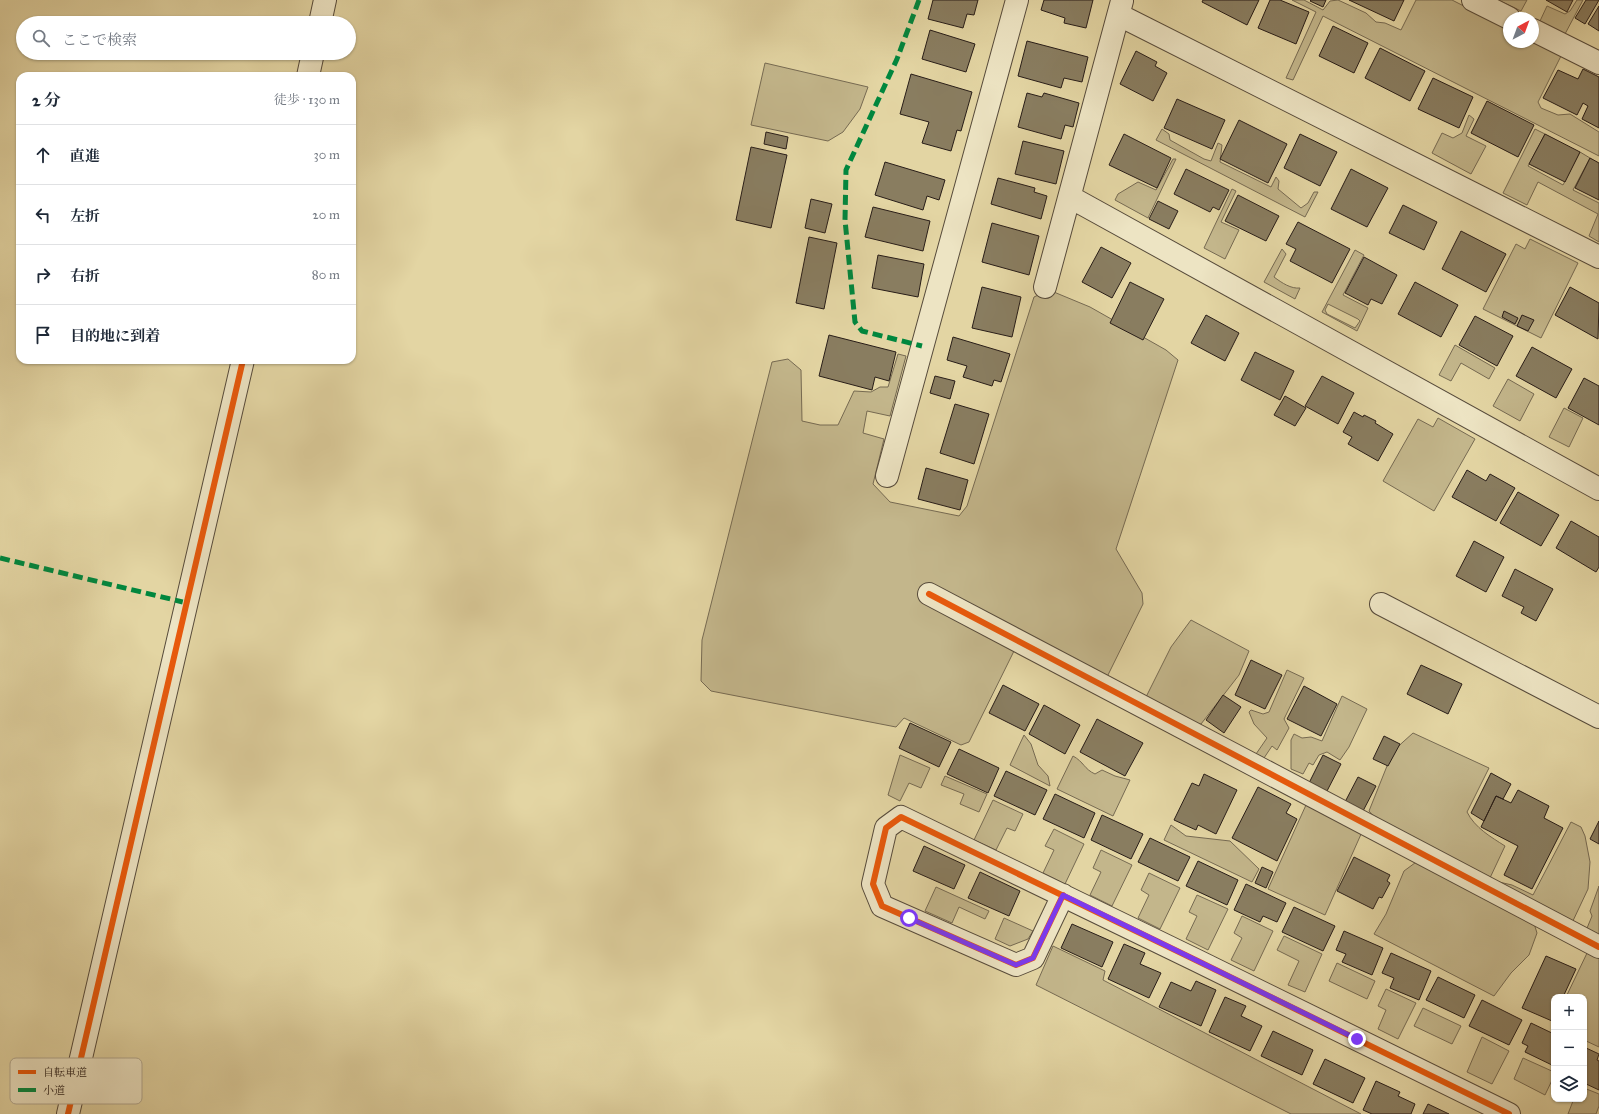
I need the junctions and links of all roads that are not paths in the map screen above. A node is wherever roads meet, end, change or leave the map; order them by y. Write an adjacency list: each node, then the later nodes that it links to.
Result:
1 (325, 0): 6 (street)
2 (1017, 0): 15 (street)
3 (1473, 0): 5 (street)
4 (1121, 7): 11 (street); 12 (street)
5 (1503, 15)
6 (322, 16)
7 (1539, 33): 9 (street)
8 (311, 60): 10 (street)
9 (1599, 63)
10 (309, 72)
11 (1070, 197): 13 (street); 16 (street)
12 (1599, 257)
13 (1045, 287)
14 (242, 364): 22 (street)
15 (887, 476)
16 (1599, 488)
17 (928, 594): 21 (street)
18 (1381, 604): 19 (street)
19 (1599, 717)
20 (1063, 895): 20 (street); 25 (street)
21 (1599, 947)
22 (81, 1058)
23 (70, 1104): 24 (street)
24 (68, 1114)
25 (1509, 1114)

